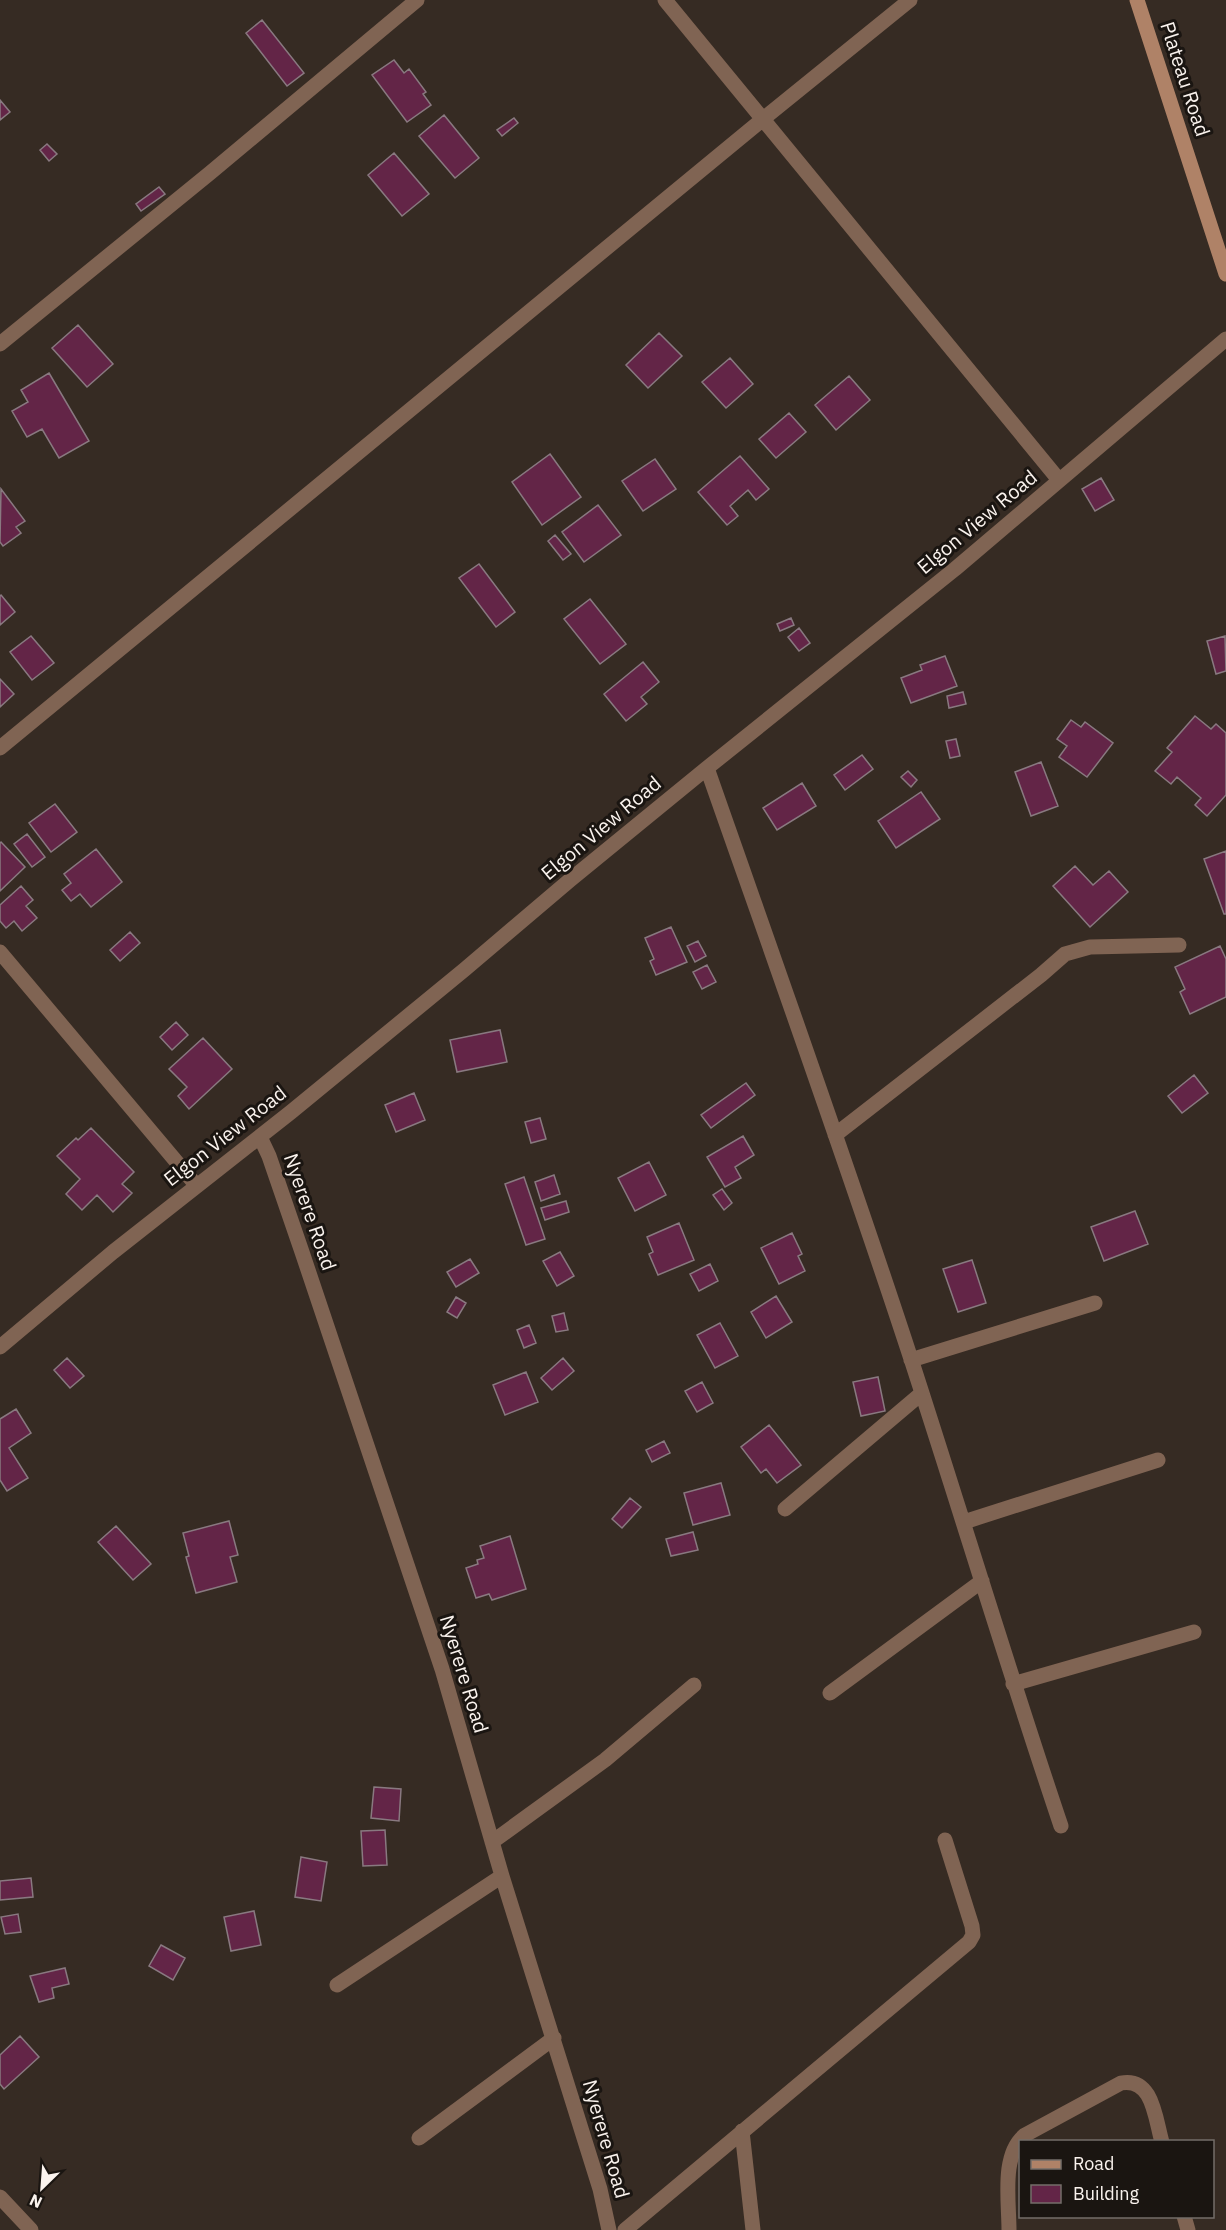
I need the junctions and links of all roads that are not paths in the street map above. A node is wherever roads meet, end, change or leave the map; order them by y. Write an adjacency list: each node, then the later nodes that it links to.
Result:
1 (417, 0): 8 (street)
2 (665, 0): 5 (street)
3 (910, 0): 5 (street)
4 (1137, 0): 6 (street, Plateau Road)
5 (763, 119): 9 (street); 10 (street)
6 (1226, 274)
7 (1226, 339): 9 (street, Elgon View Road)
8 (0, 344)
9 (1059, 480): 11 (street, Elgon View Road)
10 (0, 748)
11 (707, 768): 14 (street); 15 (street, Elgon View Road)
12 (1179, 945): 14 (street)
13 (0, 952): 16 (street)
14 (835, 1135): 19 (street)
15 (260, 1137): 16 (street, Elgon View Road); 31 (street, Nyerere Road)
16 (196, 1185): 18 (street, Elgon View Road)
17 (1095, 1303): 19 (street)
18 (0, 1347)
19 (911, 1360): 20 (street)
20 (922, 1393): 22 (street); 23 (street)
21 (1158, 1460): 23 (street)
22 (785, 1509)
23 (964, 1522): 24 (street)
24 (982, 1581): 26 (street); 28 (street)
25 (1194, 1632): 26 (street)
26 (1013, 1684): 29 (street)
27 (694, 1685): 31 (street)
28 (830, 1693)
29 (1061, 1826)
30 (945, 1840): 35 (street)
31 (492, 1842): 32 (street, Nyerere Road)
32 (502, 1876): 33 (street); 34 (street, Nyerere Road)
33 (337, 1985)
34 (554, 2038): 36 (street); 40 (street, Nyerere Road)
35 (742, 2131): 41 (street); 42 (street)
36 (419, 2138)
37 (1161, 2140): 43 (street)
38 (0, 2197): 39 (street)
39 (31, 2230)
40 (609, 2230)
41 (625, 2230)
42 (753, 2230)
43 (1009, 2230)

